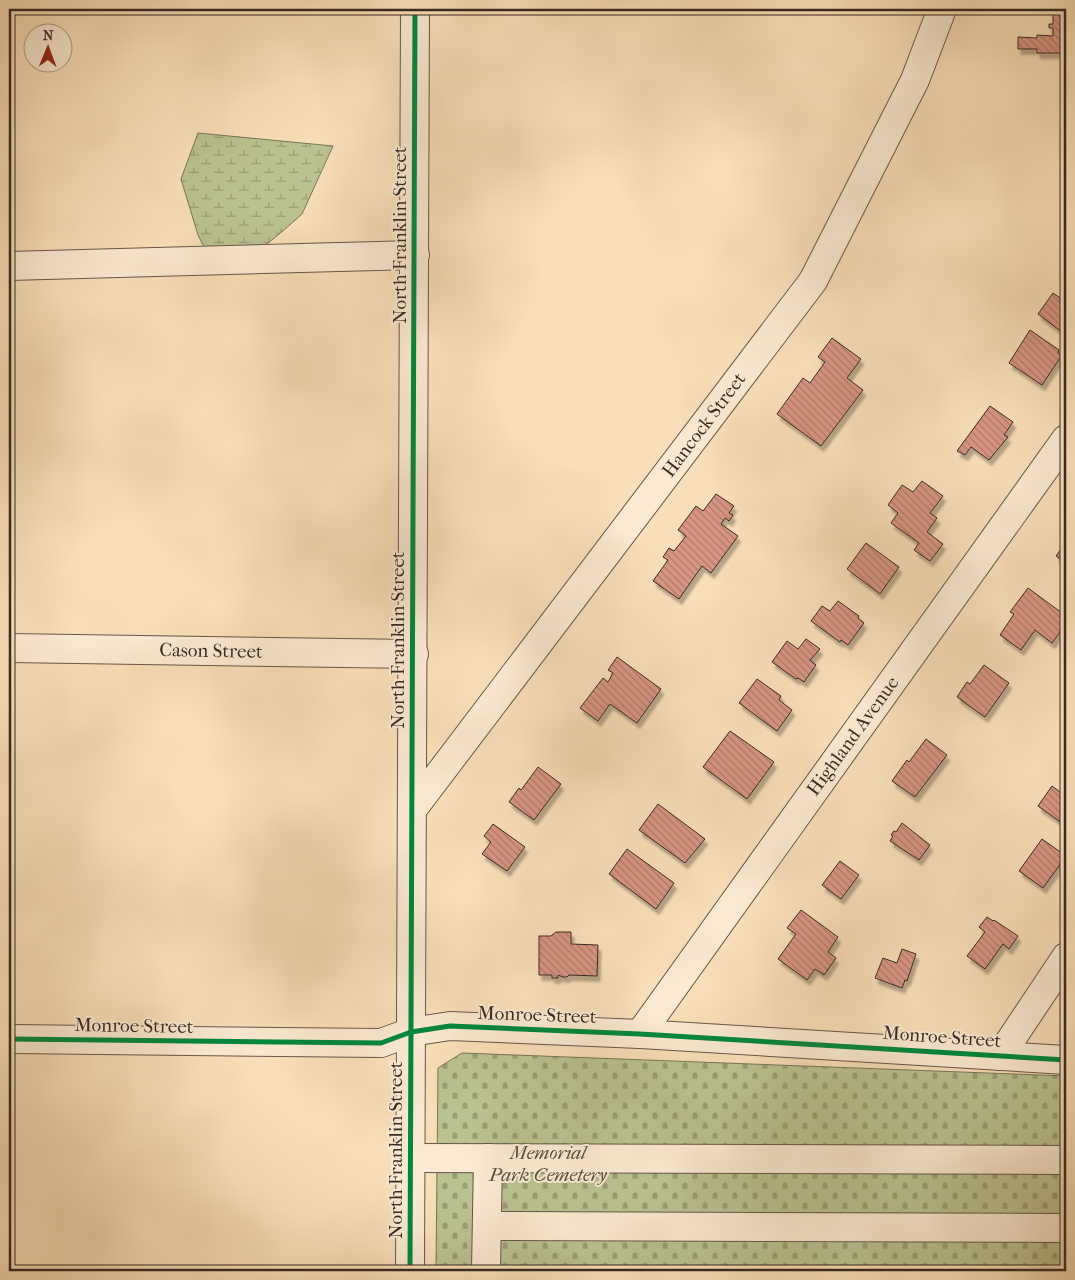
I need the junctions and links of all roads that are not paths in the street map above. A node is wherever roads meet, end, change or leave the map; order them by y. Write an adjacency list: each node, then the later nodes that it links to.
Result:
1 (415, 9): 3 (street, North Franklin Street)
2 (942, 9): 8 (street, Hancock Street)
3 (414, 255): 4 (street); 7 (street, North Franklin Street)
4 (9, 266)
5 (1066, 439): 11 (street, Highland Avenue)
6 (9, 648): 7 (street, Cason Street)
7 (414, 654): 8 (street, North Franklin Street)
8 (412, 810): 10 (street, North Franklin Street)
9 (1066, 957): 13 (street)
10 (411, 1032): 11 (street, Monroe Street); 12 (street, Monroe Street); 15 (street, North Franklin Street)
11 (640, 1034): 13 (street, Monroe Street)
12 (9, 1039)
13 (1000, 1056): 14 (street, Monroe Street)
14 (1066, 1060)
15 (411, 1158): 16 (street); 20 (street, North Franklin Street)
16 (488, 1158): 17 (street); 18 (street)
17 (1066, 1160)
18 (487, 1226): 19 (street); 21 (street)
19 (1066, 1228)
20 (410, 1271)
21 (486, 1271)

